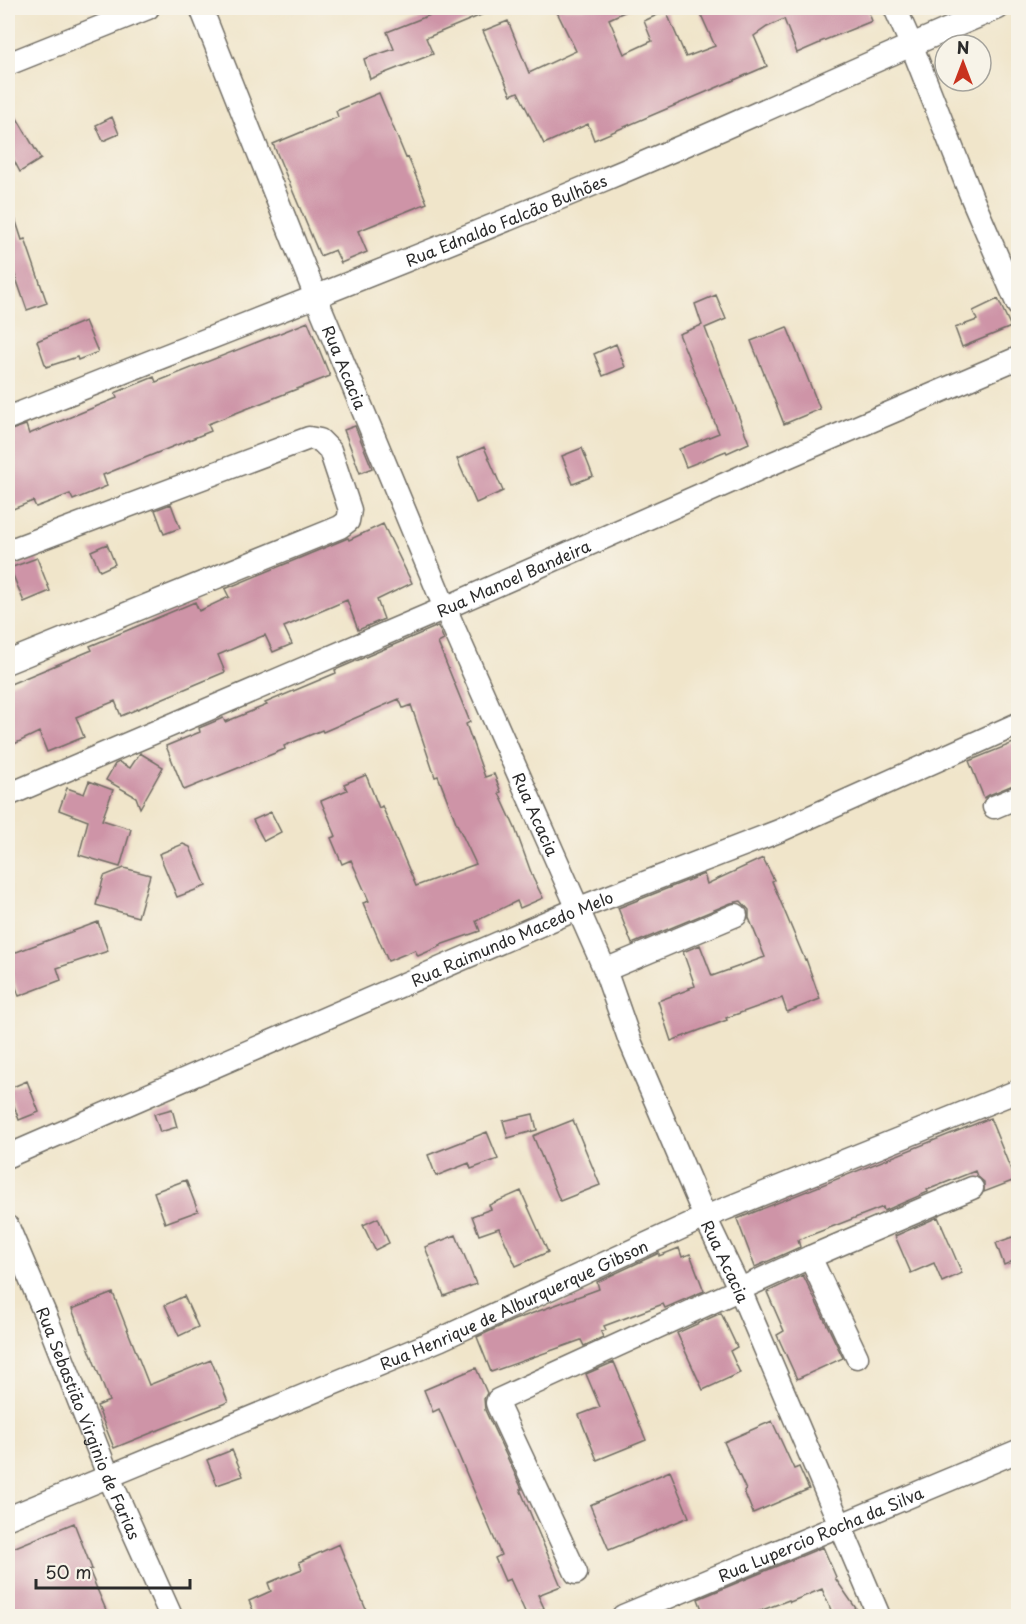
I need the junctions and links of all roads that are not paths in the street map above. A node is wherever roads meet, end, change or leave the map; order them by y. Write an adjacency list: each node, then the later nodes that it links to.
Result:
1 (148, 8): 6 (street)
2 (201, 8): 7 (street, Rua Acacia)
3 (895, 8): 5 (street)
4 (998, 8): 5 (street, Rua Ednaldo Falcão Bulhões)
5 (911, 44): 7 (street, Rua Ednaldo Falcão Bulhões); 8 (street)
6 (8, 64)
7 (316, 297): 10 (street, Rua Ednaldo Falcão Bulhões); 12 (street, Rua Acacia)
8 (1018, 304)
9 (1018, 358): 12 (street, Rua Manoel Bandeira)
10 (8, 418)
11 (8, 551): 13 (street)
12 (445, 608): 15 (street, Rua Manoel Bandeira); 18 (street, Rua Acacia)
13 (8, 662)
14 (1018, 724): 18 (street, Rua Raimundo Macedo Melo)
15 (8, 795)
16 (1018, 797): 17 (street)
17 (994, 807)
18 (577, 909): 20 (street, Rua Acacia); 22 (street, Rua Raimundo Macedo Melo)
19 (736, 915): 20 (street)
20 (604, 970): 24 (street, Rua Acacia)
21 (1018, 1091): 24 (street, Rua Henrique de Alburquerque Gibson)
22 (8, 1156)
23 (972, 1188): 26 (street)
24 (705, 1217): 27 (street, Rua Acacia); 30 (street, Rua Henrique de Alburquerque Gibson)
25 (8, 1227): 30 (street, Rua Sebastião Virginio de Farias)
26 (810, 1257): 27 (street); 28 (street)
27 (740, 1290): 32 (street, Rua Acacia); 33 (street)
28 (857, 1358)
29 (1018, 1451): 32 (street, Rua Lupercio Rocha da Silva)
30 (108, 1475): 31 (street, Rua Henrique de Alburquerque Gibson); 34 (street, Rua Sebastião Virginio de Farias)
31 (8, 1518)
32 (839, 1525): 35 (street, Rua Lupercio Rocha da Silva); 36 (street, Rua Acacia)
33 (576, 1573)
34 (171, 1617)
35 (623, 1617)
36 (879, 1617)

